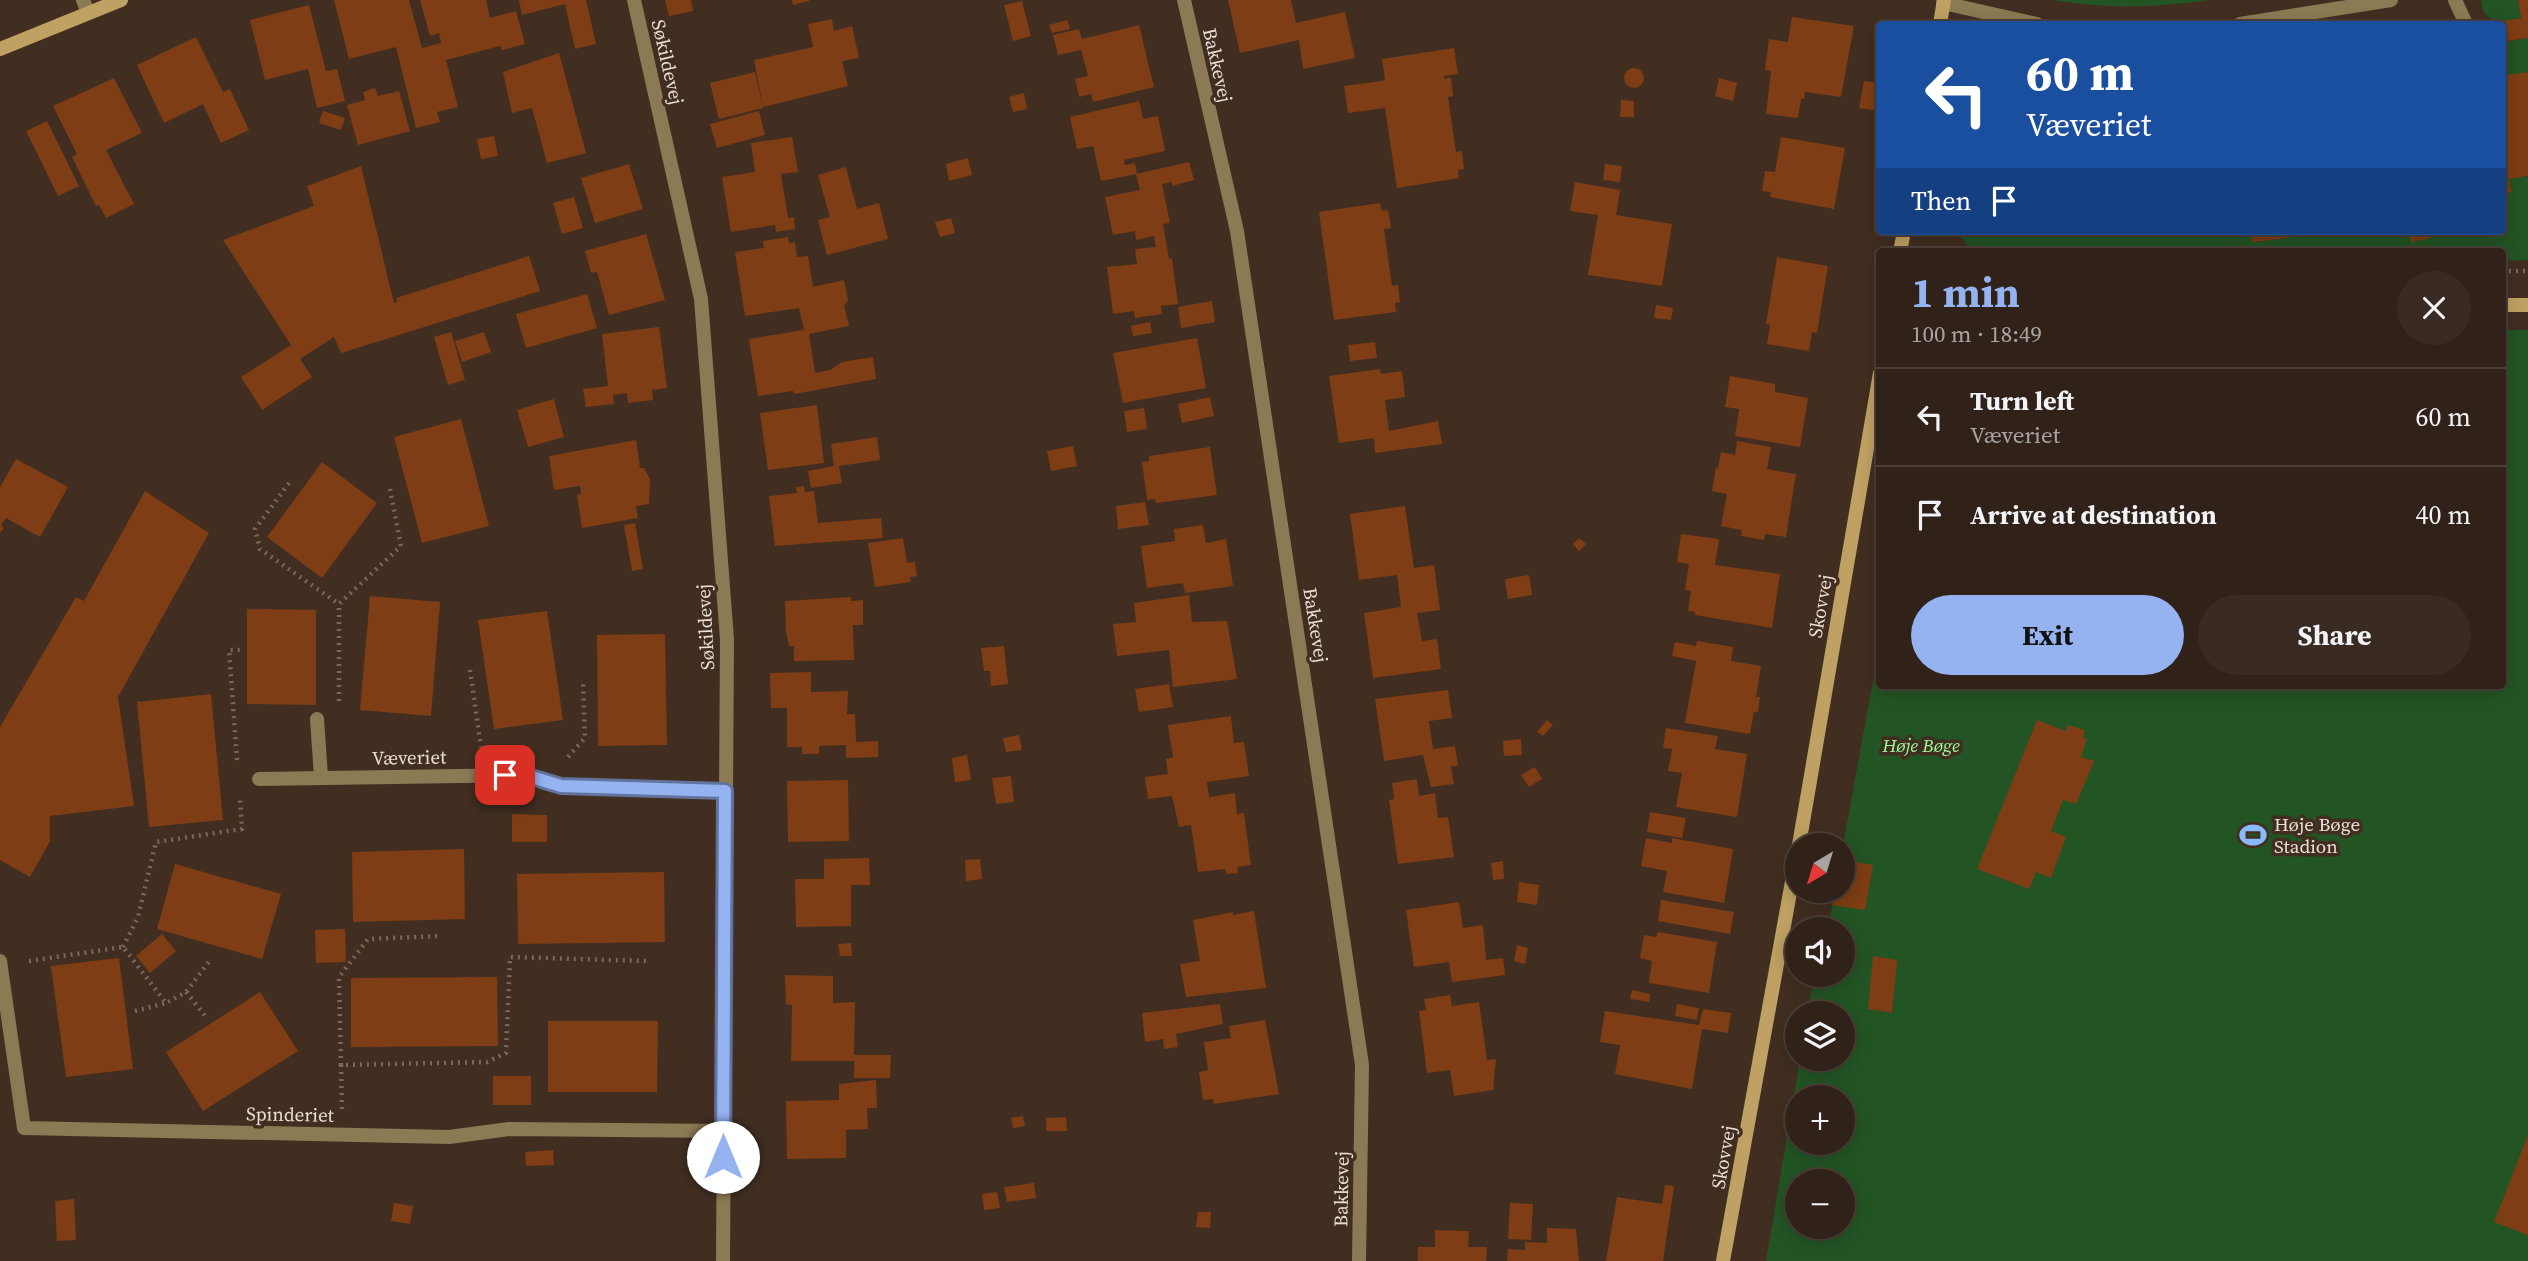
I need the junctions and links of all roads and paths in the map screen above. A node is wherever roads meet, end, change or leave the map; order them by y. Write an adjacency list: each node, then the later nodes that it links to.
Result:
1 (121, 0): 7 (street)
2 (634, 0): 30 (street, Søkildevej)
3 (1184, 0): 47 (street, Bakkevej)
4 (2391, 0): 10 (street)
5 (2455, 0): 11 (street)
6 (1944, 2): 8 (street); 9 (street)
7 (85, 7): 12 (street)
8 (1941, 21)
9 (2024, 21)
10 (2259, 21)
11 (2465, 21)
12 (0, 49)
13 (2506, 271): 14 (path)
14 (2528, 271)
15 (2506, 305): 16 (street)
16 (2528, 305)
17 (1876, 396): 32 (street, Skovvej)
18 (289, 483): 20 (path)
19 (389, 484): 20 (path)
20 (339, 604): 24 (path)
21 (240, 650): 25 (path)
22 (470, 670): 26 (path)
23 (583, 681): 29 (path)
24 (317, 719): 27 (street)
25 (237, 766)
26 (485, 775): 27 (street, Væveriet); 29 (street, Væveriet)
27 (321, 777): 28 (street, Væveriet)
28 (259, 779)
29 (547, 782): 30 (street, Væveriet)
30 (725, 791): 44 (street, Søkildevej)
31 (239, 792): 35 (path)
32 (1801, 833)
33 (1788, 903): 48 (street, Skovvej)
34 (440, 936): 43 (path)
35 (123, 947): 38 (path); 40 (path)
36 (211, 959): 39 (path)
37 (648, 961): 43 (path)
38 (0, 963): 45 (street, Spinderiet)
39 (186, 992): 40 (path); 42 (path)
40 (166, 1003): 41 (path)
41 (135, 1012)
42 (206, 1017)
43 (341, 1065): 45 (path)
44 (723, 1131): 45 (street, Spinderiet); 46 (street, Søkildevej)
45 (343, 1134)
46 (723, 1261)
47 (1359, 1261)
48 (1723, 1261)

